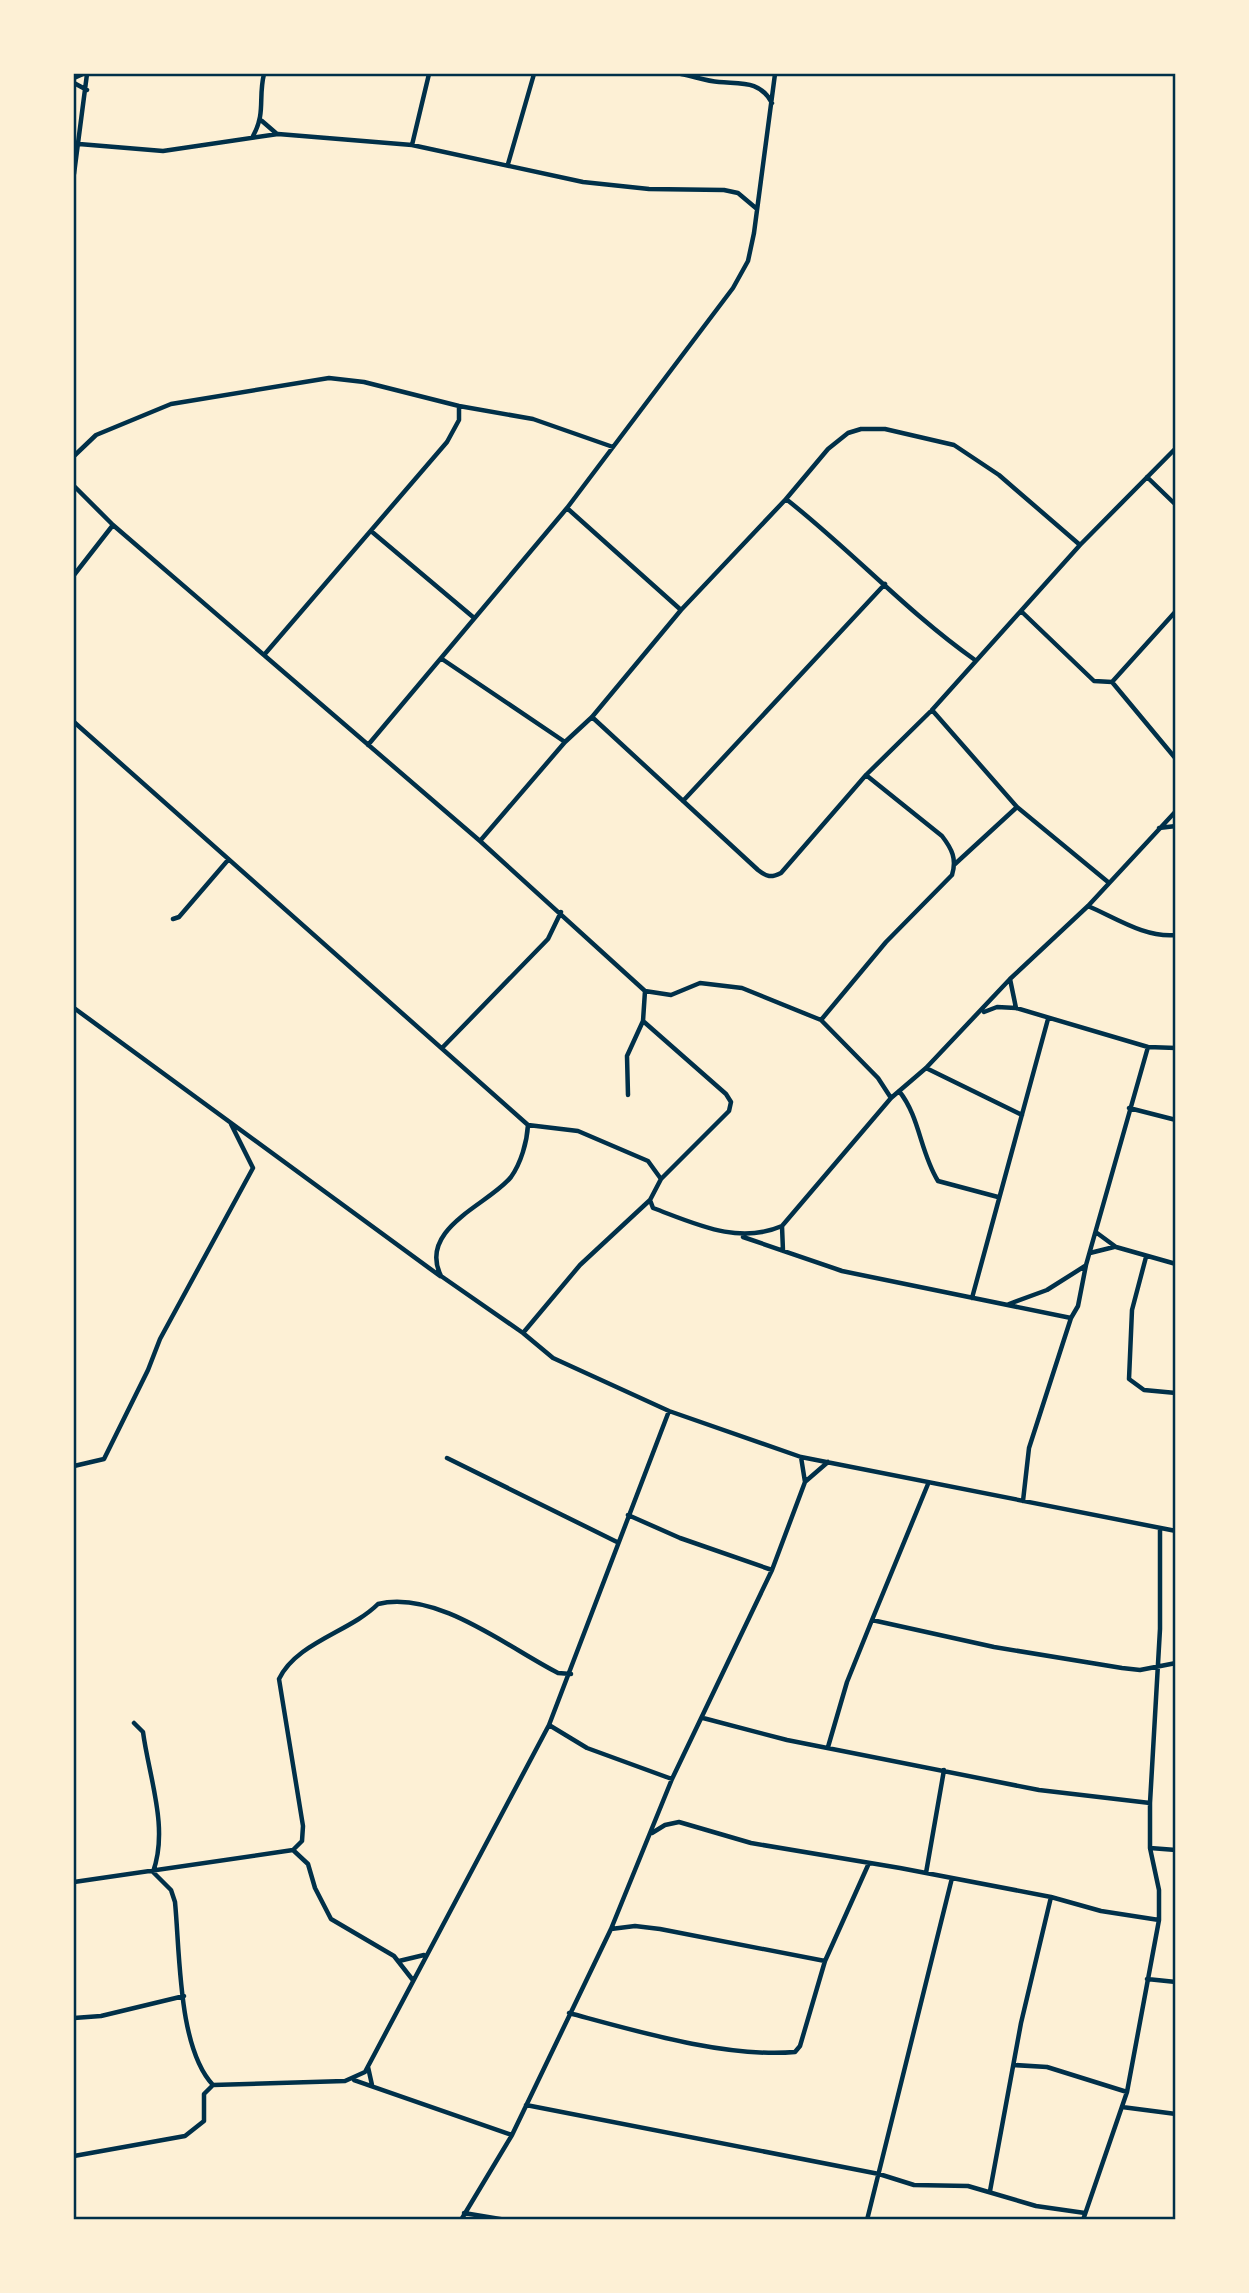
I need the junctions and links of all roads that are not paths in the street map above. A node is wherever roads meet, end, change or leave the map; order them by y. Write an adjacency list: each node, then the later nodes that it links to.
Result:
1 (85, 74): 7 (street); 9 (street)
2 (264, 74): 11 (street)
3 (429, 74): 15 (street)
4 (534, 74): 16 (street)
5 (681, 74): 10 (street)
6 (775, 74): 10 (street)
7 (74, 78)
8 (74, 83): 9 (street)
9 (87, 90): 14 (street)
10 (772, 103): 18 (street)
11 (262, 121): 12 (street); 13 (street)
12 (278, 134): 13 (street); 15 (street)
13 (252, 137): 14 (street)
14 (79, 144): 17 (street)
15 (412, 145): 16 (street)
16 (508, 164): 18 (street)
17 (74, 174)
18 (758, 210): 20 (street)
19 (459, 406): 20 (street); 22 (street); 29 (street)
20 (614, 447): 27 (street)
21 (1175, 448): 23 (street)
22 (74, 456)
23 (1147, 477): 26 (street); 30 (street)
24 (74, 486): 28 (street)
25 (786, 499): 30 (street); 32 (street); 33 (street)
26 (1175, 505)
27 (566, 508): 33 (street); 36 (street)
28 (113, 525): 31 (street); 37 (street)
29 (371, 531): 36 (street); 37 (street)
30 (1080, 545): 35 (street)
31 (74, 575)
32 (885, 584): 39 (street); 48 (street)
33 (681, 610): 42 (street)
34 (1175, 611): 40 (street)
35 (1022, 612): 39 (street); 40 (street)
36 (473, 617): 38 (street)
37 (264, 655): 45 (street)
38 (442, 659): 44 (street); 45 (street)
39 (975, 660): 41 (street)
40 (1112, 682): 46 (street)
41 (932, 710): 47 (street); 49 (street)
42 (592, 718): 44 (street); 48 (street)
43 (74, 722): 54 (street)
44 (565, 742): 53 (street)
45 (368, 745): 53 (street)
46 (1175, 759)
47 (866, 775): 48 (street); 55 (street)
48 (682, 801)
49 (1017, 807): 55 (street); 56 (street)
50 (1175, 811): 52 (street)
51 (1175, 826): 52 (street)
52 (1158, 828): 56 (street)
53 (480, 841): 58 (street)
54 (228, 860): 59 (street); 70 (street)
55 (955, 864): 67 (street)
56 (1108, 882): 57 (street)
57 (1088, 905): 60 (street); 61 (street)
58 (561, 912): 62 (street); 70 (street)
59 (173, 919)
60 (1175, 935)
61 (1010, 979): 64 (street); 65 (street)
62 (645, 991): 67 (street); 68 (street)
63 (74, 1008): 79 (street)
64 (1016, 1008): 65 (street); 66 (street)
65 (981, 1014): 72 (street)
66 (1048, 1019): 69 (street); 77 (street)
67 (821, 1020): 75 (street)
68 (643, 1021): 74 (street); 81 (street)
69 (1147, 1047): 71 (street); 76 (street)
70 (443, 1048): 80 (street)
71 (1175, 1048)
72 (926, 1068): 73 (street); 77 (street)
73 (899, 1091): 75 (street); 82 (street)
74 (628, 1095)
75 (891, 1098): 84 (street)
76 (1129, 1108): 78 (street); 85 (street)
77 (1022, 1115): 82 (street)
78 (1175, 1120)
79 (229, 1121): 93 (street); 103 (street)
80 (528, 1125): 81 (street); 93 (street)
81 (661, 1179): 83 (street)
82 (999, 1197): 94 (street)
83 (650, 1200): 86 (street); 97 (street)
84 (782, 1226): 86 (street); 88 (street)
85 (1097, 1233): 87 (street); 89 (street)
86 (741, 1236): 88 (street)
87 (1115, 1246): 89 (street); 90 (street)
88 (783, 1251): 94 (street)
89 (1090, 1253): 92 (street)
90 (1146, 1257): 91 (street); 98 (street)
91 (1175, 1264)
92 (1086, 1265): 95 (street); 96 (street)
93 (441, 1276): 97 (street)
94 (972, 1297): 95 (street)
95 (1009, 1304): 96 (street)
96 (1071, 1318): 106 (street)
97 (523, 1332): 99 (street)
98 (1175, 1393)
99 (669, 1411): 100 (street); 107 (street)
100 (800, 1457): 102 (street); 104 (street)
101 (447, 1458): 110 (street)
102 (830, 1461): 104 (street); 105 (street)
103 (74, 1465)
104 (805, 1482): 111 (street)
105 (928, 1484): 106 (street); 112 (street)
106 (1023, 1501): 108 (street)
107 (628, 1515): 110 (street); 111 (street)
108 (1160, 1529): 109 (street); 114 (street)
109 (1175, 1531)
110 (617, 1542): 115 (street)
111 (772, 1570): 116 (street)
112 (872, 1620): 114 (street); 119 (street)
113 (1175, 1663): 114 (street)
114 (1159, 1668): 122 (street)
115 (571, 1674): 118 (street); 125 (street)
116 (703, 1718): 119 (street); 121 (street)
117 (134, 1723): 128 (street)
118 (549, 1725): 121 (street); 135 (street)
119 (828, 1747): 120 (street)
120 (944, 1770): 122 (street); 129 (street)
121 (672, 1779): 123 (street)
122 (1150, 1803): 124 (street)
123 (650, 1834): 127 (street); 134 (street)
124 (1150, 1848): 126 (street); 133 (street)
125 (293, 1850): 128 (street); 136 (street)
126 (1175, 1850)
127 (869, 1863): 129 (street); 137 (street)
128 (153, 1872): 131 (street); 141 (street)
129 (926, 1873): 130 (street)
130 (952, 1878): 132 (street); 155 (street)
131 (74, 1882)
132 (1051, 1897): 133 (street); 144 (street)
133 (1159, 1920): 139 (street)
134 (611, 1929): 137 (street); 142 (street)
135 (425, 1955): 136 (street); 138 (street)
136 (399, 1961): 138 (street)
137 (825, 1961): 142 (street)
138 (412, 1979): 145 (street)
139 (1147, 1979): 140 (street); 149 (street)
140 (1175, 1982)
141 (184, 1996): 143 (street); 147 (street)
142 (569, 2013): 150 (street)
143 (74, 2018)
144 (1014, 2065): 149 (street); 156 (street)
145 (368, 2066): 146 (street); 148 (street)
146 (353, 2080): 147 (street); 148 (street)
147 (214, 2085): 154 (street)
148 (372, 2085): 153 (street)
149 (1127, 2092): 151 (street)
150 (526, 2105): 153 (street); 155 (street)
151 (1122, 2107): 152 (street); 158 (street)
152 (1175, 2114)
153 (512, 2135): 157 (street)
154 (74, 2156)
155 (879, 2174): 156 (street); 161 (street)
156 (990, 2192): 158 (street)
157 (464, 2213): 159 (street); 160 (street)
158 (1085, 2213): 162 (street)
159 (461, 2220)
160 (506, 2220)
161 (867, 2220)
162 (1083, 2220)

